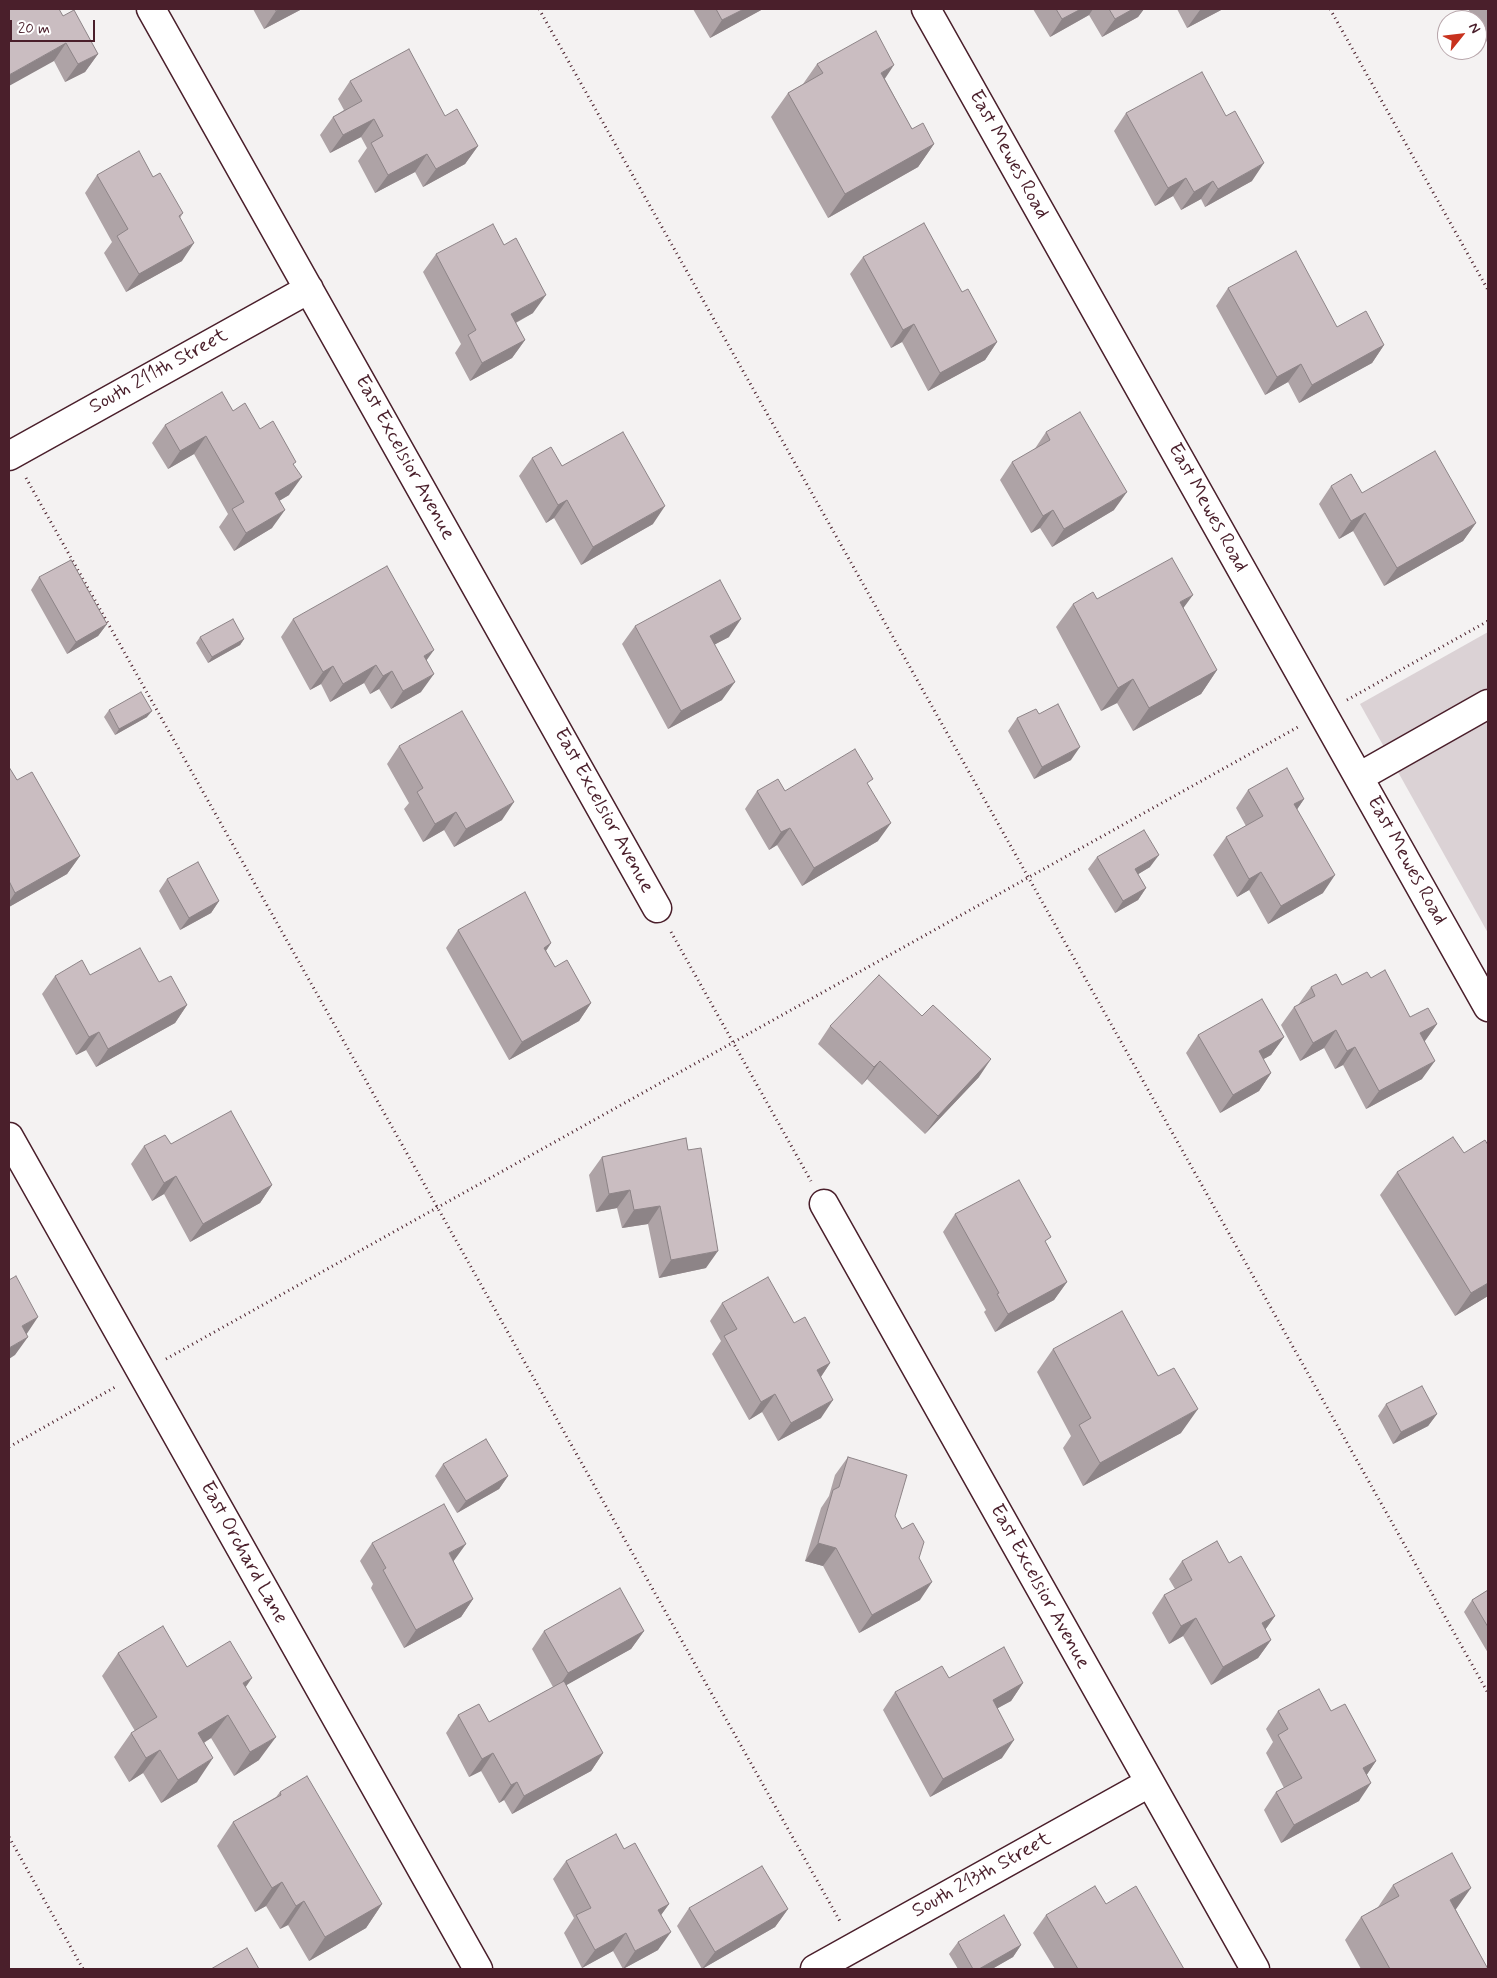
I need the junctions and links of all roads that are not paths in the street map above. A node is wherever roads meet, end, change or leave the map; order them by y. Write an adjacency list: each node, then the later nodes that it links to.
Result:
1 (151, 9): 3 (street, East Excelsior Avenue)
2 (926, 9): 6 (street, East Mewes Road)
3 (309, 289): 4 (street, South 211th Street); 7 (street, East Excelsior Avenue)
4 (11, 455)
5 (1488, 704): 6 (street)
6 (1359, 777): 8 (street, East Mewes Road)
7 (657, 908)
8 (1488, 1007)
9 (9, 1137): 12 (street, East Orchard Lane)
10 (824, 1204): 11 (street, East Excelsior Avenue)
11 (1149, 1782): 13 (street, South 213th Street); 14 (street, East Excelsior Avenue)
12 (478, 1969)
13 (815, 1969)
14 (1255, 1969)

